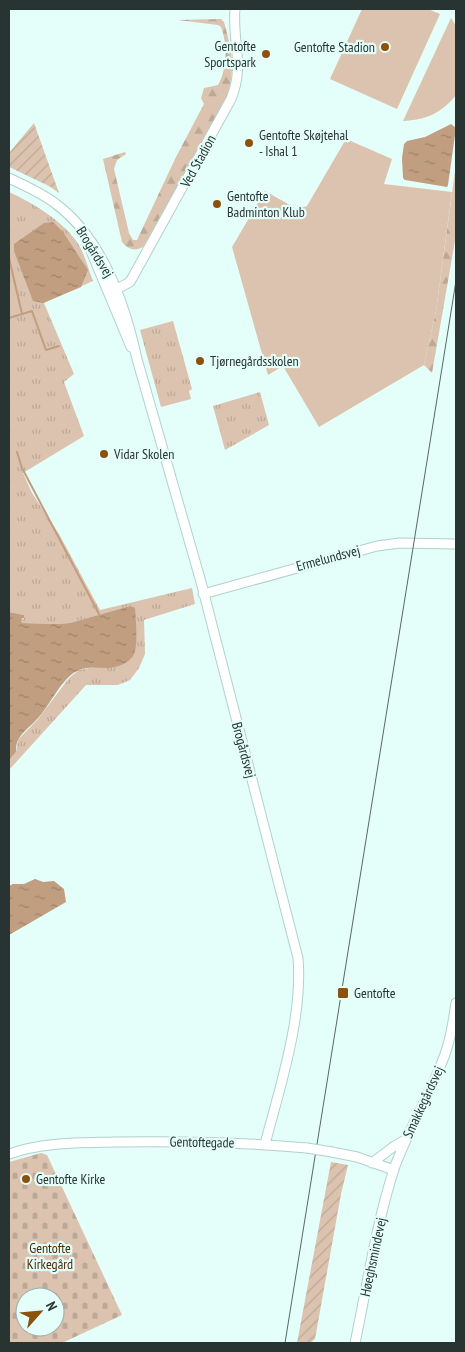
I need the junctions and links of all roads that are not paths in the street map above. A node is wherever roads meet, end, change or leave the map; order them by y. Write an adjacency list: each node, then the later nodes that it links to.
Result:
1 (235, 9): 4 (street, Ved Stadion)
2 (9, 178): 4 (street, Brogårdsvej)
3 (9, 185): 4 (street, Brogårdsvej)
4 (113, 291): 6 (street, Brogårdsvej)
5 (456, 544): 6 (street, Ermelundsvej)
6 (203, 594): 9 (street, Brogårdsvej)
7 (456, 1003): 8 (street, Smakkegårdsvej)
8 (405, 1140): 11 (street); 12 (street, Smakkegårdsvej)
9 (264, 1144): 10 (street, Gentoftegade); 11 (street, Gentoftegade, bridge)
10 (9, 1154)
11 (372, 1163): 12 (street, Gentoftegade)
12 (394, 1170): 13 (street, Høeghsmindevej)
13 (355, 1343)

